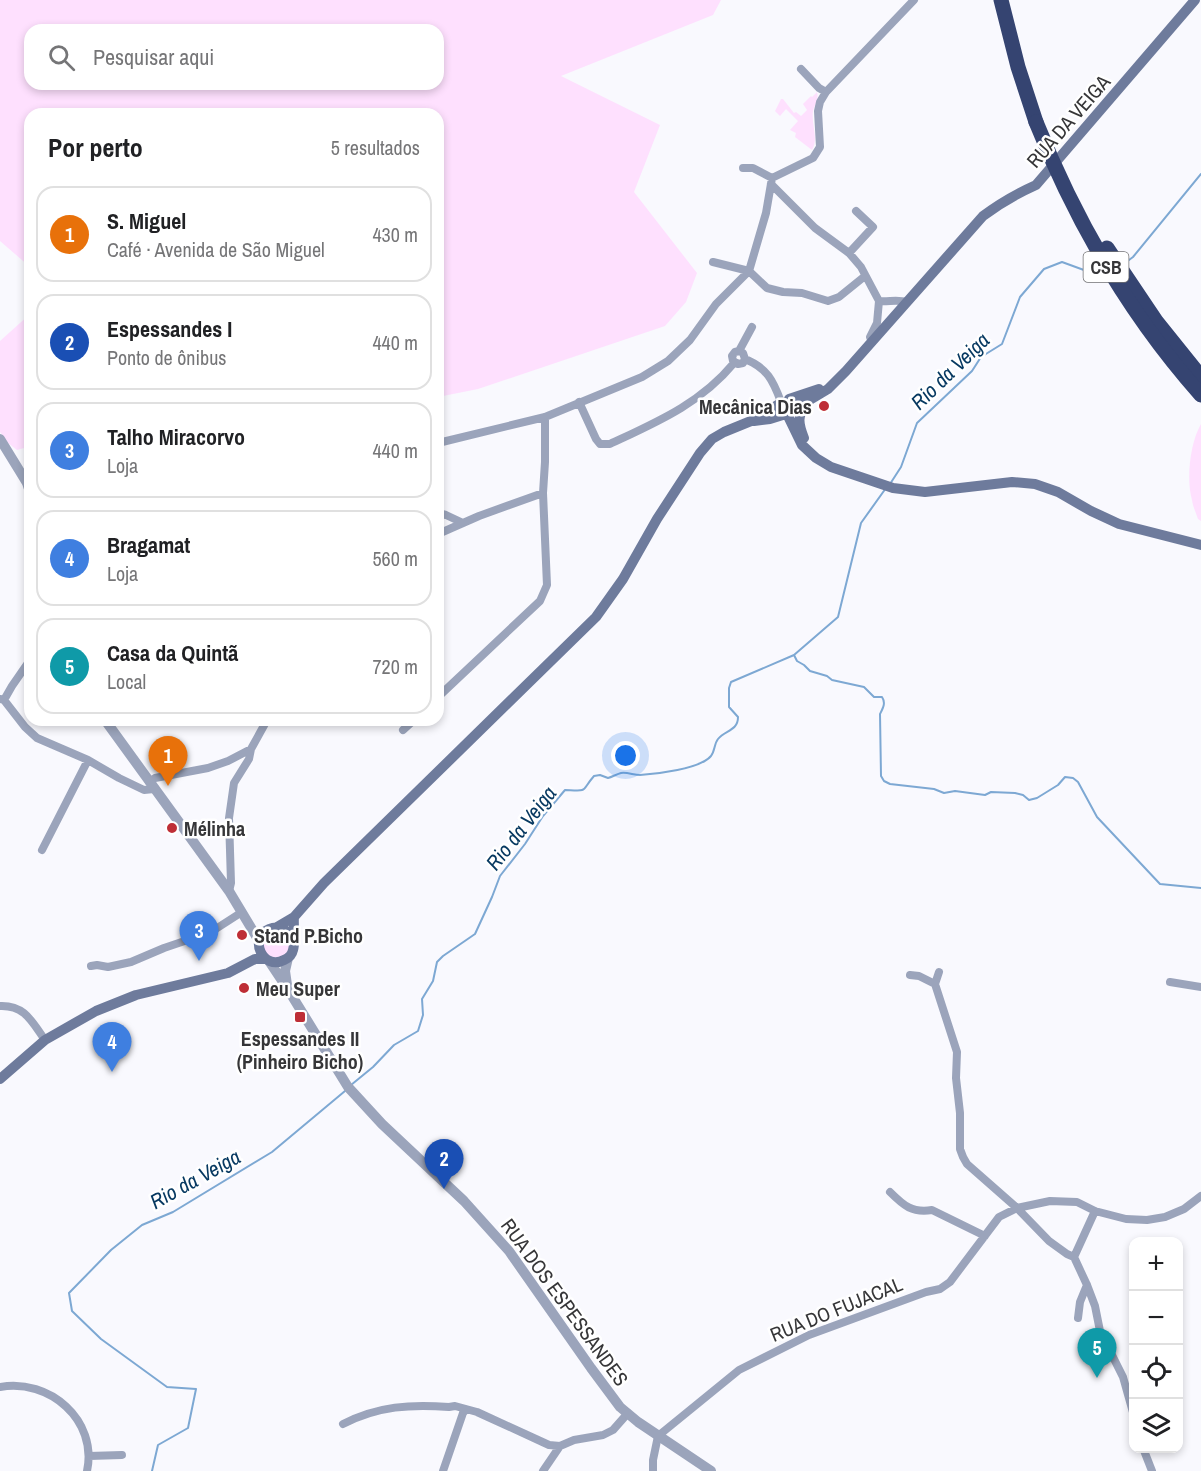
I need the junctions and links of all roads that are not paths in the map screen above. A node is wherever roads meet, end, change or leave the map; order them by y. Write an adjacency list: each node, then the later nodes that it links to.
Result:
1 (914, 0): 6 (street)
2 (1001, 0): 7 (highway, CSB)
3 (1011, 0): 7 (highway, CSB)
4 (1195, 0): 16 (main road, RUA DA VEIGA)
5 (801, 69): 6 (street)
6 (826, 92): 9 (street)
7 (1041, 121): 22 (highway, CSB); 24 (highway, CSB, bridge)
8 (743, 168): 9 (street)
9 (771, 181): 11 (street); 13 (street)
10 (856, 211): 11 (street)
11 (849, 253): 14 (street)
12 (713, 262): 13 (street)
13 (749, 271): 14 (street); 25 (street)
14 (865, 276): 15 (street)
15 (879, 300): 16 (street); 18 (street)
16 (906, 302): 18 (main road, RUA DA VEIGA)
17 (752, 327): 19 (street)
18 (872, 342): 23 (main road, RUA DA VEIGA)
19 (739, 351): 20 (street); 21 (street)
20 (745, 359): 21 (street); 27 (street)
21 (734, 363): 25 (street)
22 (1201, 377)
23 (833, 383): 26 (main road, RUA DA VEIGA); 27 (main road, RUA DA VEIGA)
24 (1201, 396)
25 (579, 402): 28 (street)
26 (807, 402): 27 (main road, RUA DA VEIGA); 31 (main road)
27 (787, 407): 29 (main road); 30 (main road); 31 (main road)
28 (545, 417): 33 (street); 35 (street)
29 (770, 419): 30 (main road); 31 (main road)
30 (751, 421): 55 (main road)
31 (797, 427): 39 (main road)
32 (0, 439): 34 (street)
33 (444, 442)
34 (24, 480)
35 (543, 493): 37 (street); 41 (street)
36 (444, 514): 37 (street)
37 (463, 523): 38 (street)
38 (444, 531)
39 (1201, 543)
40 (24, 669): 42 (street)
41 (444, 690)
42 (2, 700): 43 (street)
43 (24, 726)
44 (24, 726): 50 (street)
45 (109, 726): 51 (street)
46 (264, 726): 49 (street)
47 (407, 726): 48 (street)
48 (403, 730)
49 (251, 749): 51 (street); 53 (street)
50 (88, 760): 51 (street); 52 (street)
51 (151, 785): 53 (street)
52 (42, 850)
53 (229, 891): 54 (street)
54 (243, 914): 56 (street); 57 (street); 61 (street)
55 (294, 917): 56 (main road); 58 (main road)
56 (274, 928): 57 (main road); 58 (main road)
57 (259, 943): 60 (main road); 62 (main road)
58 (294, 943): 59 (main road)
59 (288, 958): 60 (main road); 68 (street)
60 (267, 960): 62 (main road); 68 (street, RUA DOS ESPESSANDES)
61 (91, 966)
62 (236, 968): 70 (main road)
63 (939, 972): 66 (street)
64 (910, 975): 66 (street)
65 (1170, 982): 67 (street)
66 (935, 984): 74 (street)
67 (1201, 987)
68 (289, 991): 83 (street, RUA DOS ESPESSANDES)
69 (0, 1006): 70 (street)
70 (45, 1040): 71 (main road)
71 (0, 1079)
72 (890, 1192): 76 (street)
73 (1201, 1196): 75 (street)
74 (1017, 1208): 75 (street); 76 (street, RUA DO FUJACAL); 77 (street)
75 (1095, 1211): 77 (street)
76 (985, 1236): 85 (street, RUA DO FUJACAL)
77 (1074, 1257): 78 (street)
78 (1087, 1285): 79 (street); 81 (street)
79 (1078, 1318)
80 (0, 1387): 89 (street)
81 (1129, 1399)
82 (466, 1409): 84 (street); 86 (street); 91 (street)
83 (628, 1413): 85 (street, RUA DOS ESPESSANDES); 86 (street)
84 (343, 1424)
85 (658, 1436): 93 (street); 94 (street, RUA DOS ESPESSANDES)
86 (560, 1446): 92 (street)
87 (1145, 1453): 95 (street)
88 (122, 1455): 89 (street)
89 (89, 1456): 90 (street)
90 (87, 1471)
91 (443, 1471)
92 (543, 1471)
93 (652, 1471)
94 (711, 1471)
95 (1152, 1471)

